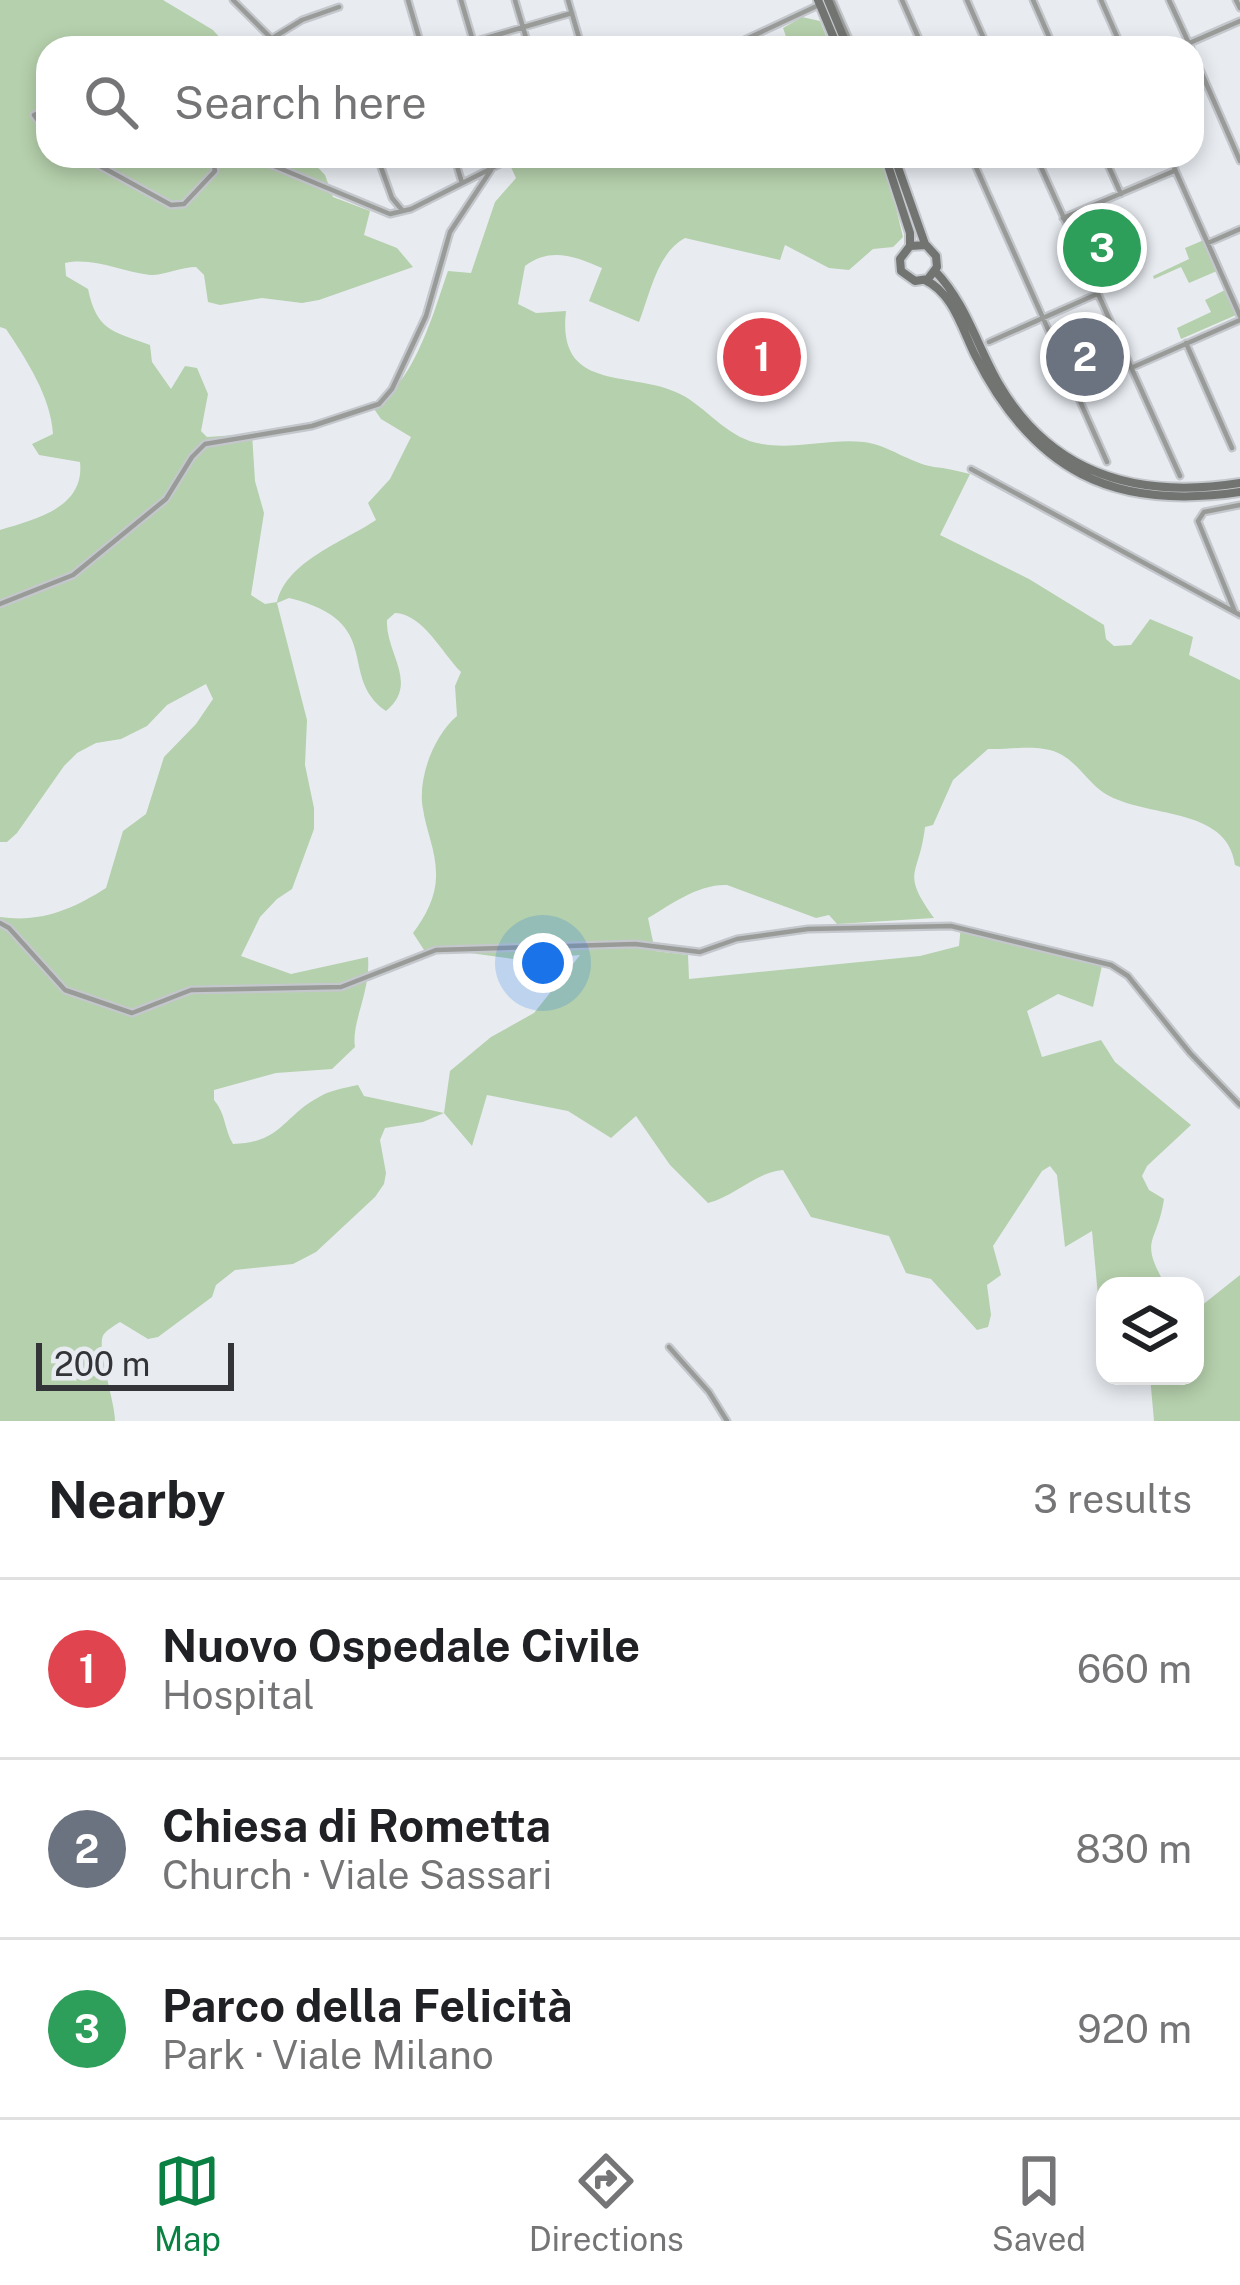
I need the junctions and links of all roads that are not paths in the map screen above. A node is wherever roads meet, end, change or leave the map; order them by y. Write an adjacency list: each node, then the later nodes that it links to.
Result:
1 (233, 0): 18 (street)
2 (408, 0): 20 (street)
3 (461, 0): 21 (street)
4 (514, 0): 17 (street)
5 (568, 0): 15 (street)
6 (902, 0): 28 (street)
7 (967, 0): 29 (street)
8 (1033, 0): 30 (street)
9 (1101, 0): 31 (street)
10 (1169, 0): 32 (street)
11 (1236, 0): 14 (street)
12 (828, 1): 25 (street); 26 (main road); 27 (main road)
13 (339, 7): 19 (street)
14 (1240, 8)
15 (572, 13): 17 (street); 24 (street)
16 (1240, 21): 33 (street)
17 (523, 27): 22 (street); 23 (street)
18 (269, 36)
19 (277, 36)
20 (418, 36)
21 (471, 36)
22 (498, 36)
23 (526, 36)
24 (579, 36)
25 (753, 36)
26 (835, 36)
27 (845, 36)
28 (918, 36)
29 (983, 36)
30 (1049, 36)
31 (1117, 36)
32 (1185, 36)
33 (1204, 40)
34 (1204, 80): 35 (street)
35 (1240, 161)
36 (104, 168): 37 (street)
37 (214, 168)
38 (279, 168): 51 (street)
39 (381, 168): 51 (street)
40 (458, 168): 49 (street)
41 (494, 168): 47 (street)
42 (890, 168): 56 (main road)
43 (898, 168): 55 (main road)
44 (976, 168): 60 (street)
45 (1041, 168): 52 (street)
46 (1109, 168): 50 (street)
47 (491, 170): 49 (street); 71 (street)
48 (1175, 170): 50 (street); 54 (street)
49 (463, 183): 51 (street)
50 (1121, 194): 52 (street)
51 (402, 210)
52 (1064, 218): 59 (street)
53 (1240, 229): 54 (street)
54 (1208, 243): 61 (street)
55 (926, 245): 56 (main road); 57 (main road)
56 (910, 246): 58 (main road)
57 (935, 271): 58 (main road); 69 (main road)
58 (925, 280): 69 (main road)
59 (1097, 294): 60 (street); 64 (street)
60 (1042, 318): 62 (street); 66 (street)
61 (1240, 318): 63 (street)
62 (989, 342)
63 (1186, 344): 64 (street); 65 (street)
64 (1131, 368): 68 (street)
65 (1232, 448)
66 (1107, 462)
67 (971, 469): 72 (street)
68 (1180, 476)
69 (1240, 488)
70 (1240, 505): 72 (street)
71 (0, 604)
72 (1238, 614)
73 (0, 922): 74 (street)
74 (1240, 1105)
75 (669, 1347): 76 (street)
76 (728, 1421)

